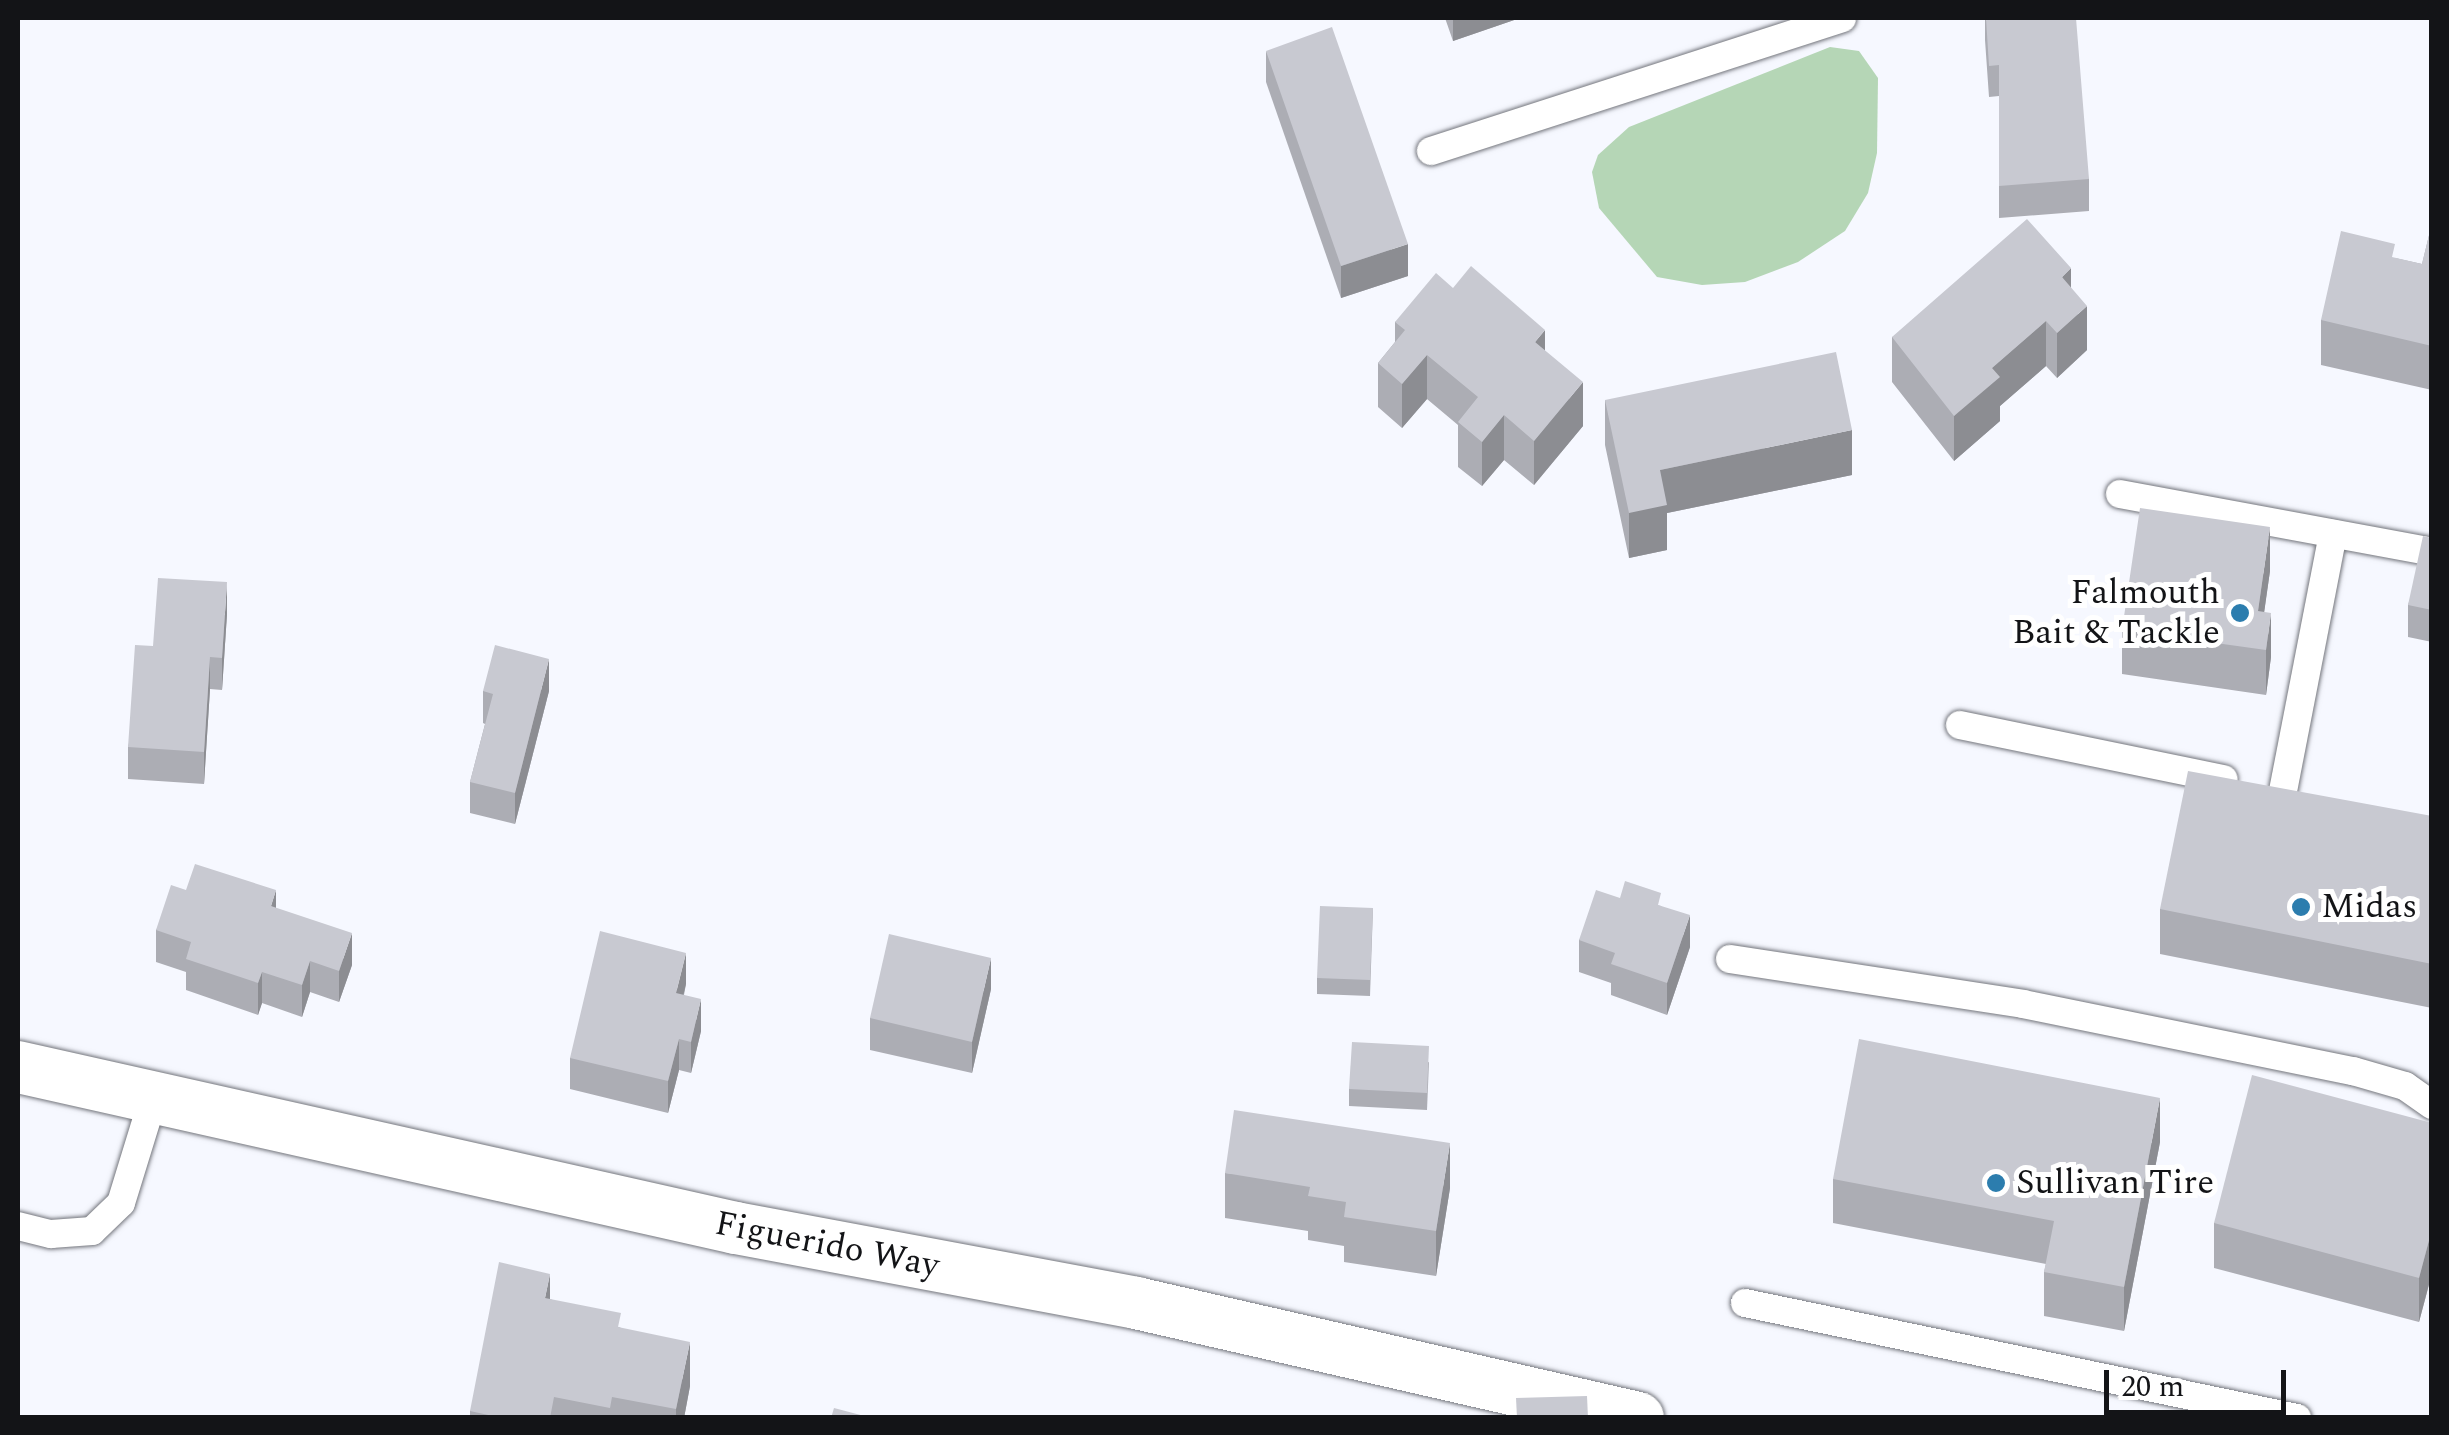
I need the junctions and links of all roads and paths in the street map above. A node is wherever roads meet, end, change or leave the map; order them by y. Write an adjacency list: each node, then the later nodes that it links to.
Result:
1 (1842, 18): 2 (lane)
2 (1431, 151)
3 (2120, 494): 4 (lane)
4 (2333, 534): 5 (lane); 7 (lane)
5 (2432, 552)
6 (1960, 725): 7 (lane)
7 (2283, 791): 8 (lane)
8 (2320, 798)
9 (1730, 959): 12 (lane)
10 (18, 1066): 11 (street, Figuerido Way)
11 (154, 1096): 13 (lane); 15 (street, Figuerido Way)
12 (2432, 1105)
13 (18, 1226)
14 (1744, 1303): 16 (lane)
15 (1638, 1418)
16 (2297, 1418)

